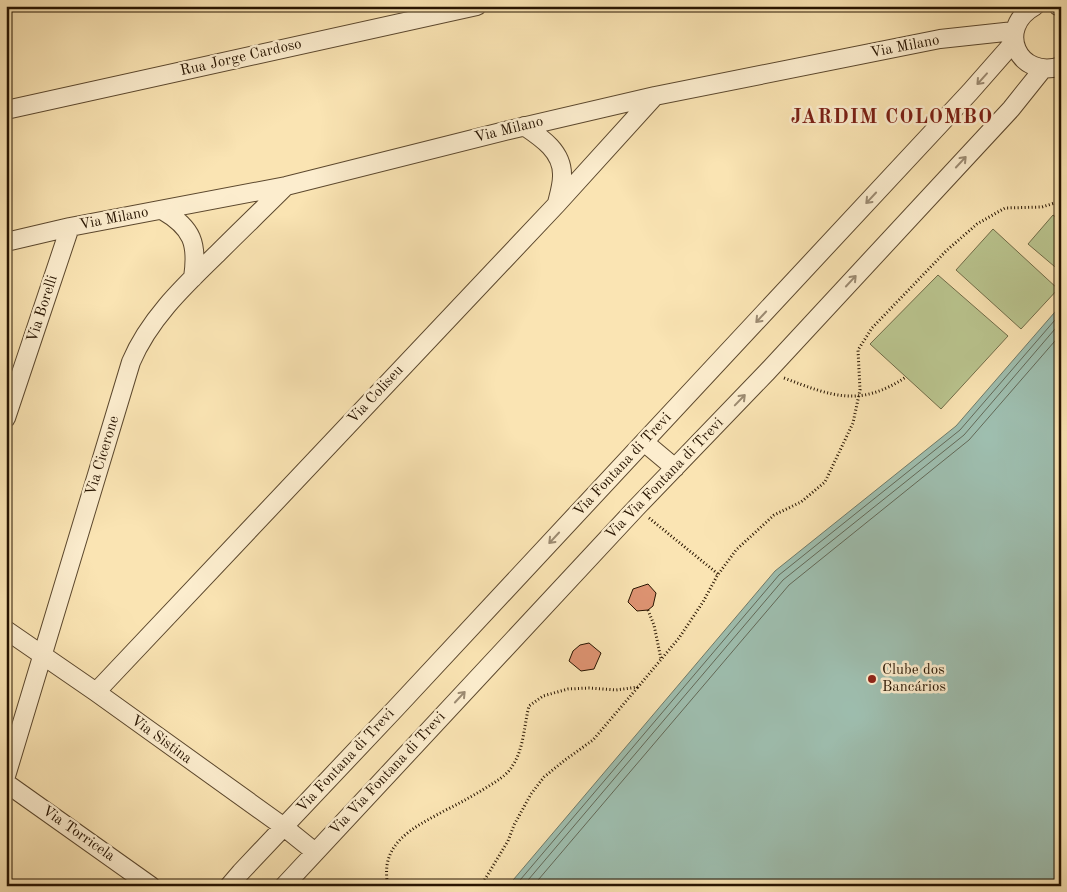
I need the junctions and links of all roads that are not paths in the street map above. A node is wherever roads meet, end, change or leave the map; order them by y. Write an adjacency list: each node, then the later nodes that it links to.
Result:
1 (477, 6): 3 (street, Rua Jorge Cardoso)
2 (1035, 6): 4 (street, Via Fontana di Trevi)
3 (422, 12): 8 (street, Rua Jorge Cardoso)
4 (1014, 37): 6 (street); 7 (street, Via Milano); 17 (street, Via Fontana di Trevi, one-way to 17)
5 (1061, 66): 6 (street)
6 (1043, 69): 18 (street, Via Via Fontana di Trevi, one-way to 6)
7 (655, 96): 9 (street, Via Milano); 11 (street, Via Coliseu)
8 (6, 110)
9 (524, 126): 10 (street, Via Milano); 11 (street)
10 (286, 186): 12 (street, Via Milano); 15 (street, Via Cicerone)
11 (557, 204): 21 (street, Via Coliseu)
12 (162, 210): 13 (street, Via Milano); 15 (street)
13 (70, 227): 14 (street, Via Milano); 16 (street, Via Borelli)
14 (6, 242)
15 (192, 278): 20 (street, Via Cicerone)
16 (6, 418)
17 (644, 442): 18 (street); 24 (street, Via Fontana di Trevi, one-way to 24)
18 (675, 468): 25 (street, Via Via Fontana di Trevi, one-way to 18)
19 (6, 630): 20 (street, Via Sistina)
20 (42, 656): 21 (street, Via Sistina); 22 (street, Via Cicerone)
21 (96, 692): 24 (street, Via Sistina)
22 (6, 776)
23 (6, 783): 26 (street, Via Torricela)
24 (284, 827): 25 (street, Via Sistina); 27 (street, Via Fontana di Trevi)
25 (314, 852): 28 (street, Via Via Fontana di Trevi)
26 (150, 886)
27 (230, 886)
28 (284, 886)

